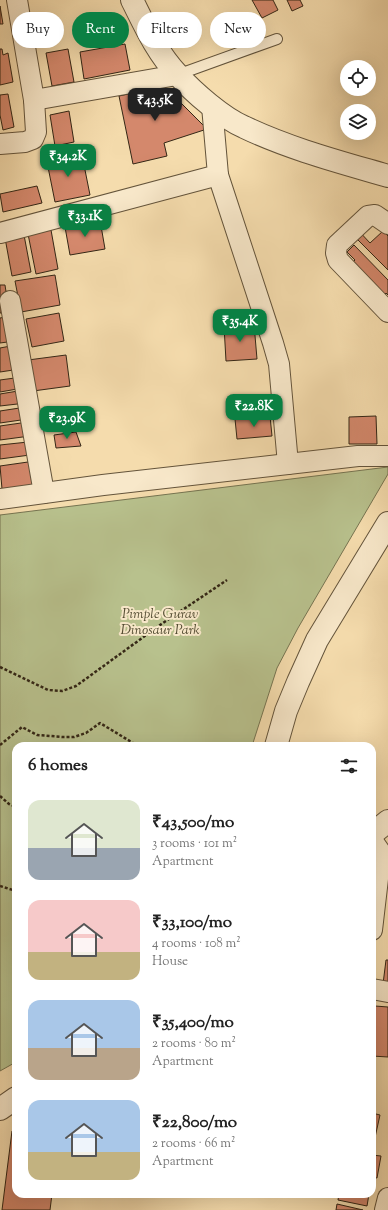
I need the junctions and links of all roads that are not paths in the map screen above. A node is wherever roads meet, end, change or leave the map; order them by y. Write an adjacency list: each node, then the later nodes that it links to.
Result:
1 (17, 0): 5 (street)
2 (132, 0): 4 (street)
3 (277, 39): 4 (lane)
4 (177, 75): 5 (street); 6 (street)
5 (34, 100): 7 (street)
6 (212, 106): 8 (street); 9 (street)
7 (0, 144)
8 (218, 175): 11 (street); 15 (street)
9 (388, 176)
10 (388, 224): 13 (street)
11 (0, 233)
12 (10, 301): 16 (street)
13 (388, 312)
14 (388, 456): 15 (street)
15 (288, 464): 16 (street)
16 (44, 493): 17 (street)
17 (0, 499)
18 (388, 523): 19 (street)
19 (277, 742)
20 (388, 821): 21 (street)
21 (376, 831)
22 (376, 846): 23 (street)
23 (376, 896)
24 (376, 990): 25 (street)
25 (388, 992)
26 (12, 1101): 27 (street)
27 (0, 1109)
28 (388, 1198): 29 (street)
29 (386, 1210)

